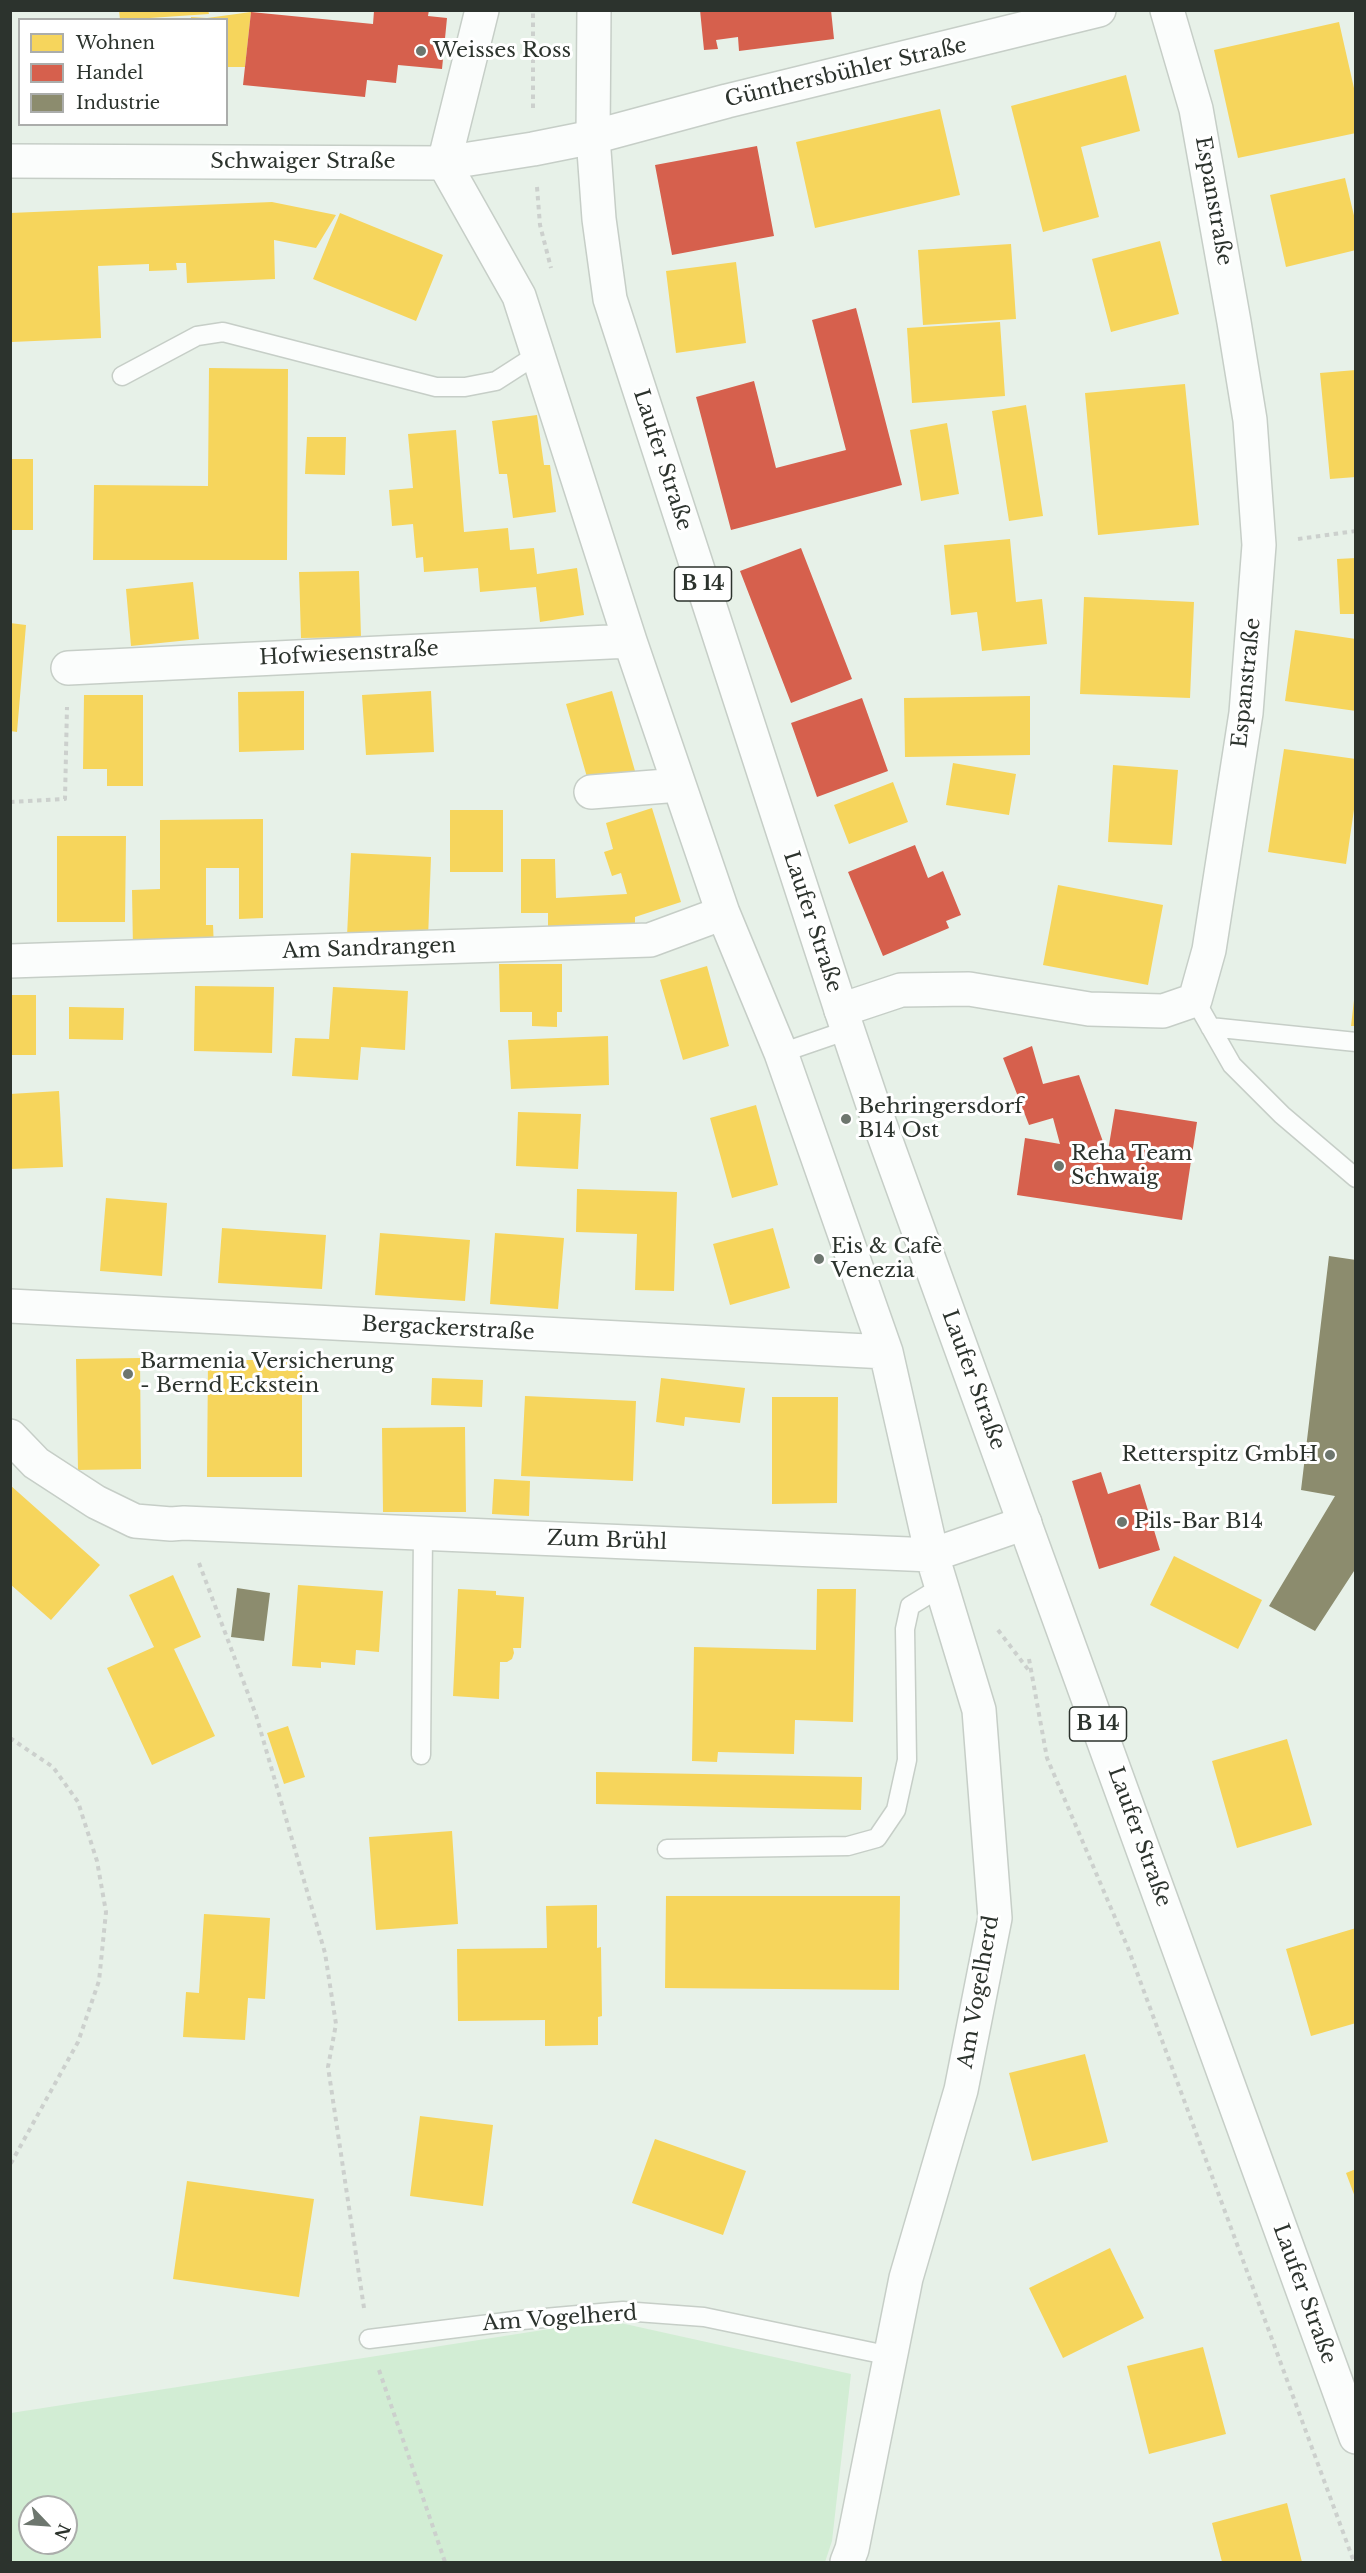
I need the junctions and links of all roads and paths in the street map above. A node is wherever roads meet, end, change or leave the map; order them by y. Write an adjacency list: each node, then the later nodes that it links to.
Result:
1 (482, 10): 9 (street)
2 (533, 10): 7 (path)
3 (594, 10): 6 (street, B 14)
4 (1099, 10): 6 (street, Günthersbühler Straße)
5 (1167, 10): 13 (street, Espanstraße)
6 (592, 137): 7 (street, Schwaiger Straße); 22 (street, Laufer Straße / B 14)
7 (533, 149): 9 (street, Schwaiger Straße)
8 (10, 161): 9 (street, Schwaiger Straße)
9 (444, 163): 10 (street)
10 (538, 354): 11 (lane); 14 (street)
11 (122, 376)
12 (1356, 531): 13 (path)
13 (1259, 545): 21 (street, Espanstraße)
14 (630, 640): 15 (street, Hofwiesenstraße); 16 (street)
15 (68, 668): 18 (path)
16 (679, 785): 17 (street); 19 (street)
17 (591, 792)
18 (10, 802)
19 (723, 913): 20 (street, Am Sandrangen); 24 (street)
20 (10, 961)
21 (1202, 1013): 22 (street); 23 (lane); 25 (lane)
22 (845, 1020): 24 (lane); 30 (street, Laufer Straße / B 14)
23 (1356, 1042)
24 (781, 1053): 27 (street)
25 (1356, 1178)
26 (10, 1306): 27 (street, Bergackerstraße)
27 (886, 1352): 32 (street)
28 (10, 1436): 29 (street, Zum Brühl)
29 (184, 1522): 31 (street, Zum Brühl); 39 (path)
30 (1025, 1523): 32 (street, Zum Brühl); 41 (street, Laufer Straße / B 14)
31 (423, 1533): 32 (street, Zum Brühl); 36 (lane)
32 (932, 1555): 33 (street, Am Vogelherd)
33 (941, 1587): 37 (lane); 40 (street, Am Vogelherd)
34 (1028, 1649): 44 (path)
35 (10, 1738): 38 (path)
36 (422, 1755)
37 (667, 1849)
38 (10, 2165)
39 (369, 2339): 40 (lane, Am Vogelherd); 42 (path)
40 (891, 2356): 43 (street, Am Vogelherd)
41 (1356, 2437)
42 (445, 2562)
43 (847, 2562)
44 (1354, 2562)

